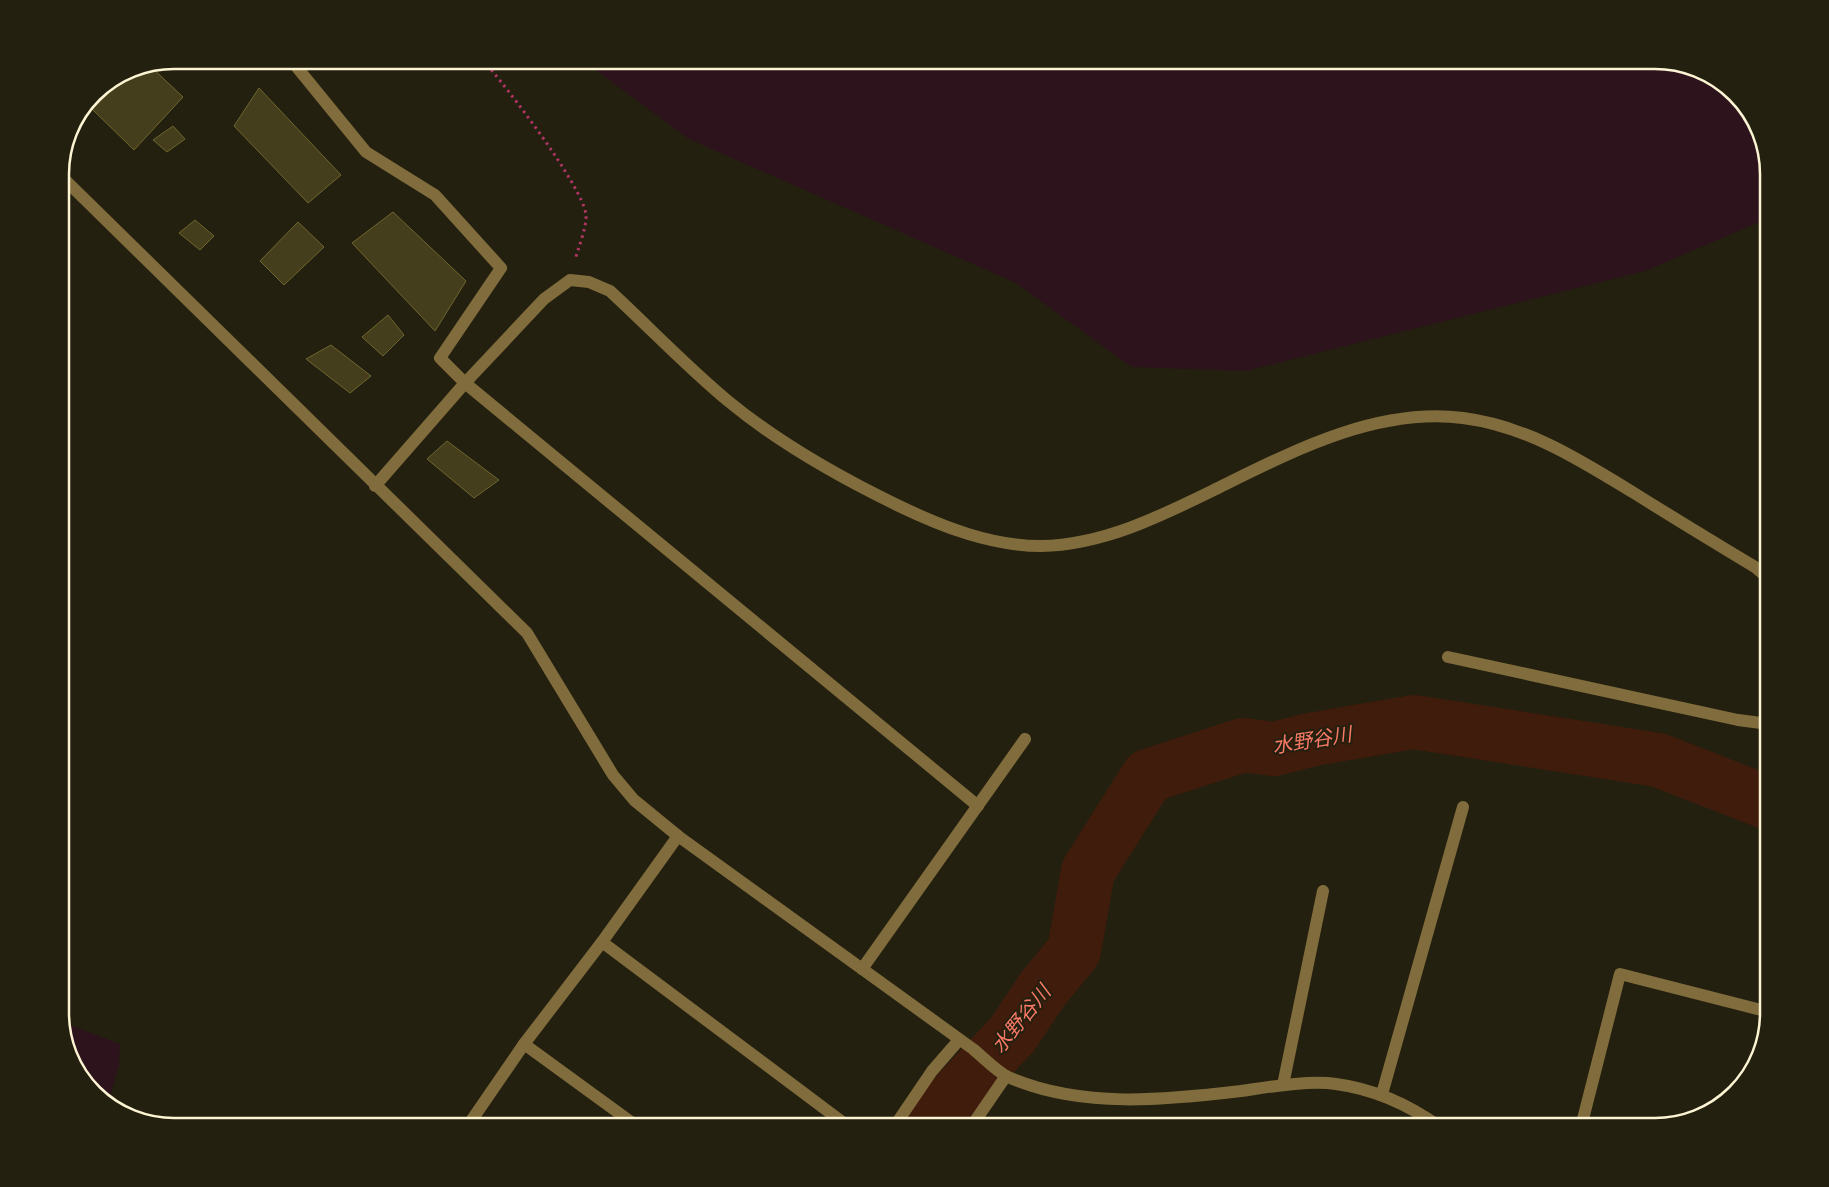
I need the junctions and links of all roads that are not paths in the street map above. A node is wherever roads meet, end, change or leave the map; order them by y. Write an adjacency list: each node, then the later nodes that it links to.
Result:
1 (298, 69): 3 (street)
2 (69, 184): 4 (street)
3 (465, 383): 4 (street); 5 (street); 9 (street)
4 (374, 486): 11 (street)
5 (1760, 572)
6 (1448, 656): 7 (street)
7 (1760, 723)
8 (1025, 738): 9 (street)
9 (978, 806): 14 (street)
10 (1462, 807): 20 (street)
11 (678, 836): 13 (street); 14 (street)
12 (1323, 891): 19 (street)
13 (602, 942): 17 (street); 23 (street)
14 (862, 969): 16 (street)
15 (1760, 1010): 27 (street)
16 (959, 1040): 18 (street); 24 (street)
17 (524, 1044): 21 (street); 22 (street)
18 (1006, 1076): 19 (street); 25 (street)
19 (1283, 1085): 20 (street)
20 (1382, 1094): 26 (street)
21 (473, 1118)
22 (626, 1118)
23 (838, 1118)
24 (900, 1118)
25 (977, 1118)
26 (1427, 1118)
27 (1583, 1118)

